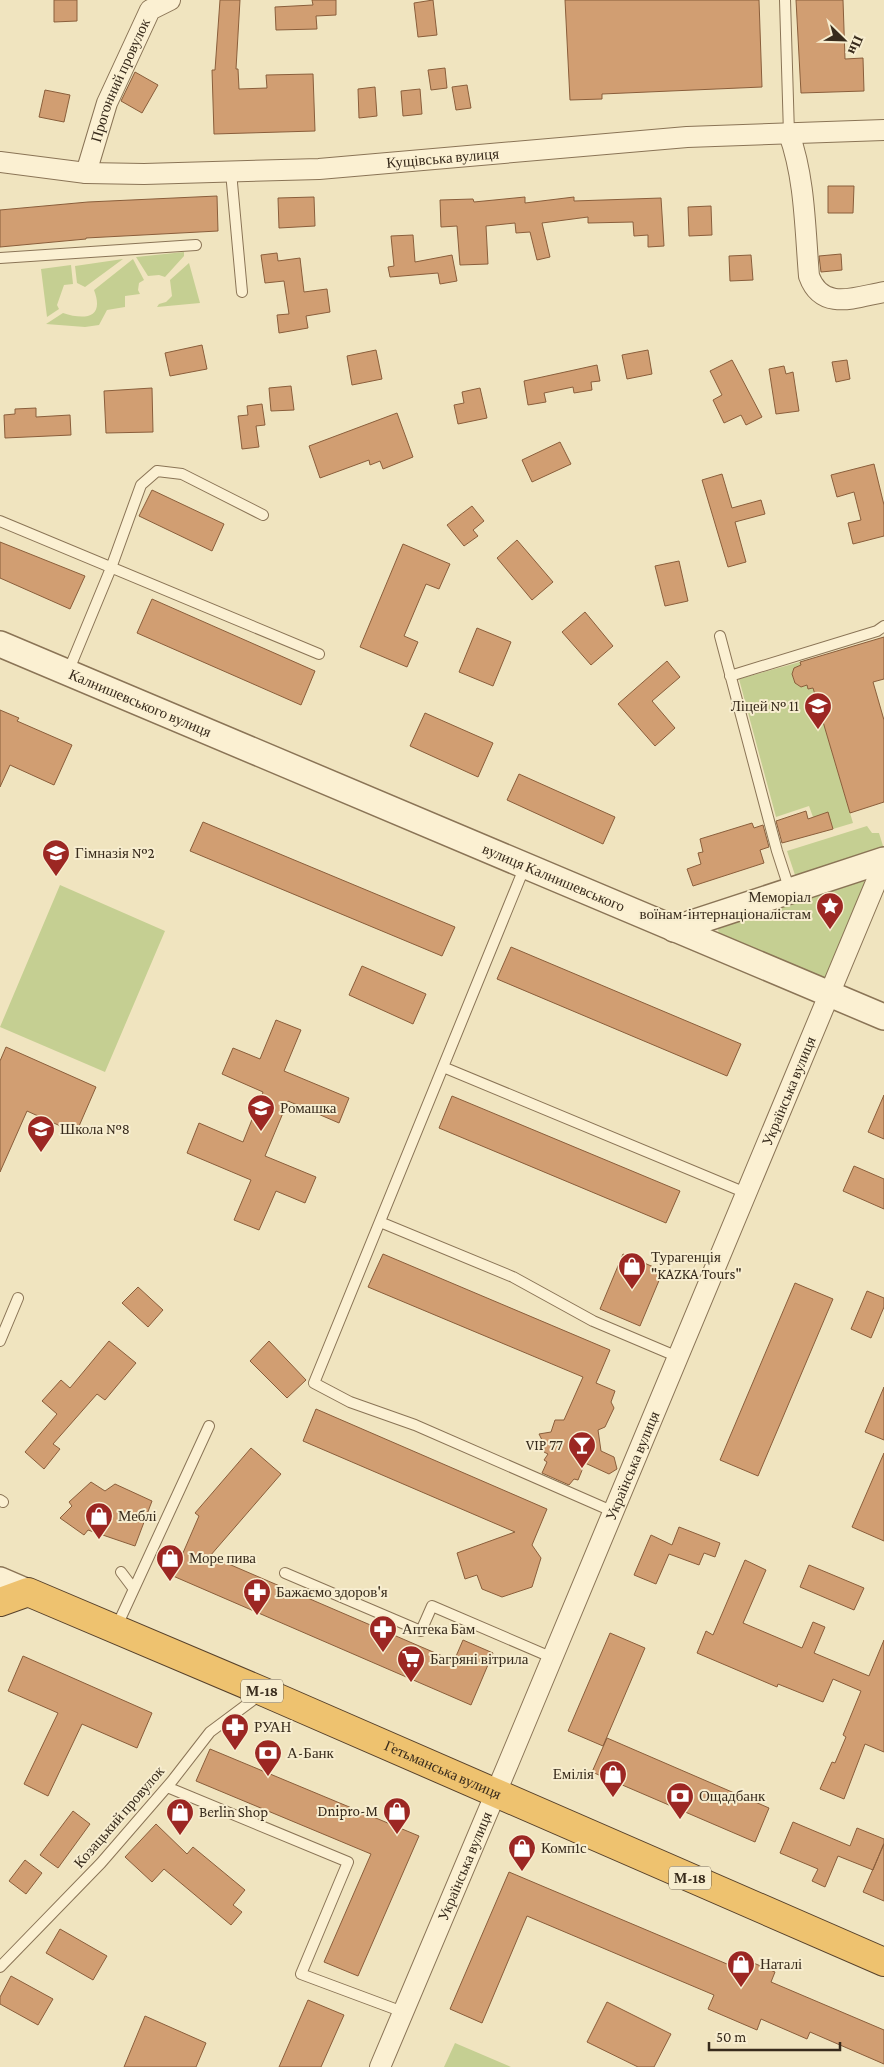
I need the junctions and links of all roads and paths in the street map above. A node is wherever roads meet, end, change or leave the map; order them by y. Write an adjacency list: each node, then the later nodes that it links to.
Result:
1 (170, 0): 7 (street, Прогонний провулок)
2 (785, 0): 4 (lane)
3 (884, 130): 4 (street, Кущівська вулиця)
4 (788, 134): 6 (street, Кущівська вулиця); 11 (street)
5 (0, 162): 7 (street, Кущівська вулиця)
6 (231, 172): 7 (street, Кущівська вулиця); 10 (lane)
7 (86, 173)
8 (196, 246): 9 (lane)
9 (0, 258)
10 (242, 292)
11 (884, 292)
12 (263, 515): 14 (lane)
13 (0, 520): 14 (lane)
14 (111, 568): 18 (lane); 19 (lane)
15 (884, 626): 20 (lane)
16 (720, 636): 20 (lane)
17 (0, 644): 19 (street, Калнишевського вулиця)
18 (319, 654)
19 (68, 672): 21 (street, Калнишевського вулиця)
20 (730, 676): 24 (lane)
21 (280, 762): 23 (street, вулиця Калнишевського)
22 (884, 861): 24 (street); 26 (street, Українська вулиця)
23 (525, 866): 25 (street, вулиця Калнишевського); 28 (lane)
24 (790, 891): 25 (street)
25 (674, 929): 26 (street, вулиця Калнишевського)
26 (829, 993): 27 (street, вулиця Калнишевського); 29 (street, Українська вулиця)
27 (884, 1017)
28 (443, 1067): 29 (lane); 30 (lane)
29 (746, 1194): 33 (street, Українська вулиця)
30 (380, 1222): 33 (lane); 35 (lane)
31 (18, 1298): 32 (lane)
32 (0, 1341)
33 (678, 1357): 35 (street, Українська вулиця)
34 (209, 1426): 39 (lane)
35 (614, 1512): 43 (street, Українська вулиця)
36 (121, 1572): 39 (lane)
37 (285, 1573): 43 (lane)
38 (0, 1580): 40 (street, Гетьманська вулиця)
39 (134, 1588): 42 (lane)
40 (28, 1592): 41 (highway); 42 (highway, Гетьманська вулиця / М-18)
41 (0, 1602)
42 (116, 1629): 44 (highway, Гетьманська вулиця / М-18)
43 (553, 1658): 46 (street, Українська вулиця)
44 (264, 1692): 45 (lane, Козацький провулок); 46 (highway, Гетьманська вулиця / М-18)
45 (167, 1787): 48 (lane, Козацький провулок); 49 (lane)
46 (496, 1794): 47 (highway, Гетьманська вулиця / М-18); 49 (street, Українська вулиця)
47 (884, 1962)
48 (0, 1967)
49 (403, 2012): 50 (street, Українська вулиця)
50 (380, 2067)

